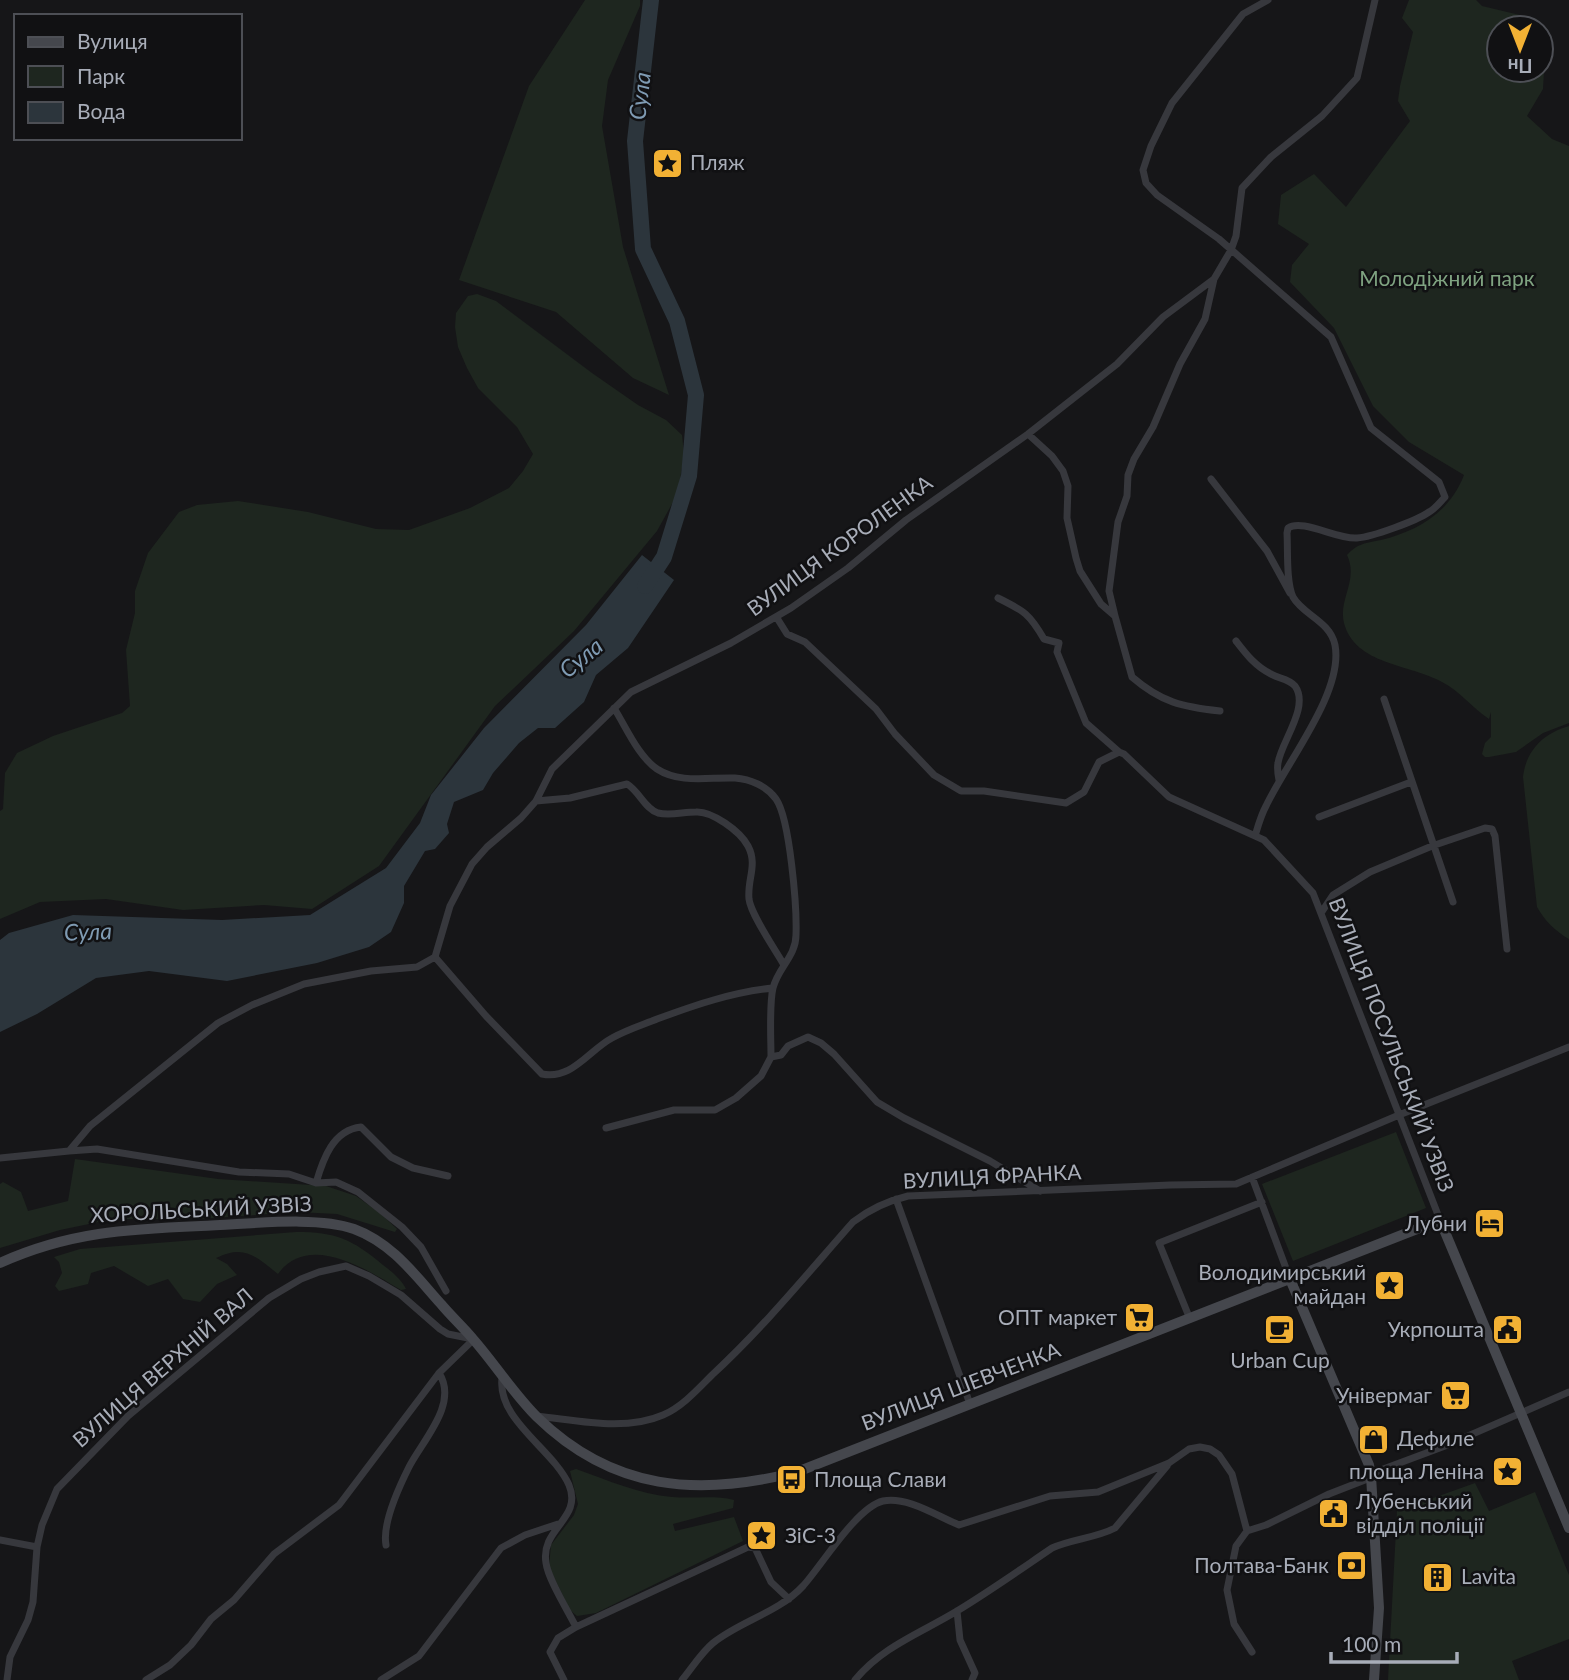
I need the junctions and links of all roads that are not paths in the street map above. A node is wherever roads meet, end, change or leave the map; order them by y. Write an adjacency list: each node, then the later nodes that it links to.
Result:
1 (1268, 0): 3 (street)
2 (1375, 0): 3 (street, ВУЛИЦЯ КОРОЛЕНКА)
3 (1231, 250): 4 (street, ВУЛИЦЯ КОРОЛЕНКА); 8 (street)
4 (1214, 279): 5 (street, ВУЛИЦЯ КОРОЛЕНКА); 9 (street)
5 (1028, 434): 9 (street); 10 (street, ВУЛИЦЯ КОРОЛЕНКА)
6 (1211, 479): 8 (street)
7 (998, 598): 15 (street, ВУЛИЦЯ ПОСУЛЬСЬКИЙ УЗВІЗ)
8 (1294, 598): 16 (street)
9 (1115, 616): 14 (street)
10 (777, 618): 13 (street, ВУЛИЦЯ КОРОЛЕНКА); 15 (street)
11 (1236, 641): 16 (street)
12 (1384, 699): 17 (street)
13 (614, 708): 18 (street, ВУЛИЦЯ КОРОЛЕНКА); 26 (street)
14 (1220, 711)
15 (1119, 752): 20 (street, ВУЛИЦЯ ПОСУЛЬСЬКИЙ УЗВІЗ)
16 (1279, 782): 20 (street)
17 (1411, 782): 19 (street); 21 (street)
18 (536, 801): 25 (street, ВУЛИЦЯ КОРОЛЕНКА); 26 (street)
19 (1320, 817)
20 (1255, 836): 23 (street, ВУЛИЦЯ ПОСУЛЬСЬКИЙ УЗВІЗ)
21 (1432, 846): 22 (street); 23 (street); 24 (street)
22 (1453, 902)
23 (1321, 913): 30 (street, ВУЛИЦЯ ПОСУЛЬСЬКИЙ УЗВІЗ)
24 (1507, 949)
25 (435, 957): 27 (street); 32 (street)
26 (784, 965): 27 (street)
27 (773, 988): 29 (street)
28 (1569, 1046): 30 (street, ВУЛИЦЯ ФРАНКА)
29 (771, 1056): 31 (street); 37 (street)
30 (1399, 1115): 35 (street, ВУЛИЦЯ ФРАНКА); 40 (street, ВУЛИЦЯ ПОСУЛЬСЬКИЙ УЗВІЗ)
31 (606, 1128)
32 (69, 1151): 33 (street); 36 (street)
33 (0, 1158)
34 (448, 1176): 36 (street)
35 (1252, 1177): 37 (street, ВУЛИЦЯ ФРАНКА); 39 (street)
36 (316, 1183): 43 (street)
37 (1041, 1191): 38 (street, ВУЛИЦЯ ФРАНКА)
38 (896, 1199): 49 (street); 51 (street, ВУЛИЦЯ ФРАНКА)
39 (1262, 1202): 42 (street); 44 (street)
40 (1440, 1220): 42 (main road, ВУЛИЦЯ ШЕВЧЕНКА); 50 (main road)
41 (0, 1263): 45 (main road, ХОРОЛЬСЬКИЙ УЗВІЗ)
42 (1290, 1279): 44 (main road, ВУЛИЦЯ ШЕВЧЕНКА); 53 (main road)
43 (446, 1291)
44 (1190, 1319): 49 (main road, ВУЛИЦЯ ШЕВЧЕНКА)
45 (474, 1339): 46 (street); 47 (main road, ХОРОЛЬСЬКИЙ УЗВІЗ); 59 (street, ВУЛИЦЯ ВЕРХНІЙ ВАЛ)
46 (439, 1373): 58 (street); 65 (street)
47 (502, 1378): 51 (main road, ХОРОЛЬСЬКИЙ УЗВІЗ); 54 (street)
48 (1569, 1392): 50 (street)
49 (970, 1404): 51 (main road, ВУЛИЦЯ ШЕВЧЕНКА)
50 (1520, 1412): 53 (street); 55 (main road)
51 (536, 1416)
52 (1169, 1462): 56 (street); 60 (street); 61 (street)
53 (1371, 1476): 56 (street); 71 (main road)
54 (559, 1524): 62 (street); 66 (street)
55 (1569, 1528)
56 (1247, 1531): 63 (street)
57 (0, 1540): 59 (street)
58 (386, 1545)
59 (37, 1546): 64 (street, ВУЛИЦЯ ВЕРХНІЙ ВАЛ)
60 (789, 1599): 62 (street); 68 (street)
61 (957, 1611): 69 (street); 70 (street)
62 (576, 1627): 67 (street)
63 (1252, 1652)
64 (7, 1680)
65 (146, 1680)
66 (381, 1680)
67 (564, 1680)
68 (682, 1680)
69 (855, 1680)
70 (972, 1680)
71 (1374, 1680)

